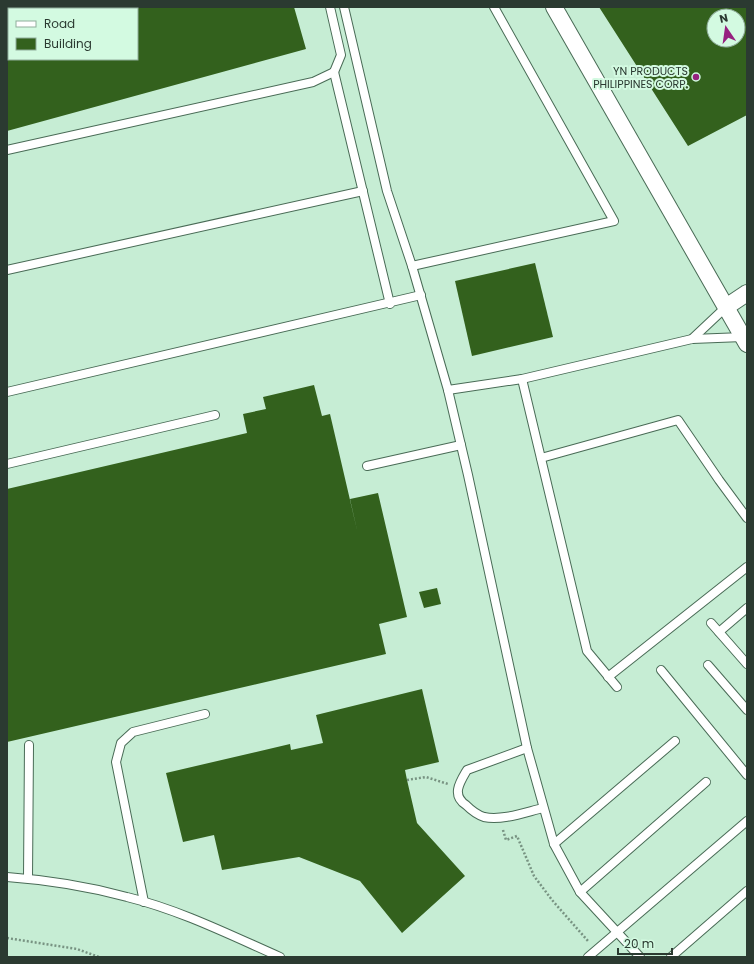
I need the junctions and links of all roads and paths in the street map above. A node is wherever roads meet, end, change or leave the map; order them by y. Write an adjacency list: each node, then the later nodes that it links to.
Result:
1 (330, 7): 5 (lane)
2 (344, 7): 8 (lane)
3 (494, 7): 8 (lane)
4 (554, 7): 13 (street)
5 (334, 72): 6 (lane); 7 (lane)
6 (7, 150)
7 (363, 191): 9 (lane); 12 (lane)
8 (412, 266): 11 (lane)
9 (7, 270)
10 (747, 294): 13 (street)
11 (421, 295): 12 (lane); 17 (lane)
12 (390, 304): 18 (lane)
13 (726, 307): 14 (street); 15 (lane)
14 (746, 338): 15 (lane)
15 (692, 339): 16 (lane)
16 (522, 379): 17 (lane); 21 (lane)
17 (448, 390): 20 (lane)
18 (7, 392)
19 (215, 415): 22 (lane)
20 (461, 445): 23 (lane); 38 (lane)
21 (541, 458): 24 (lane); 32 (lane)
22 (7, 464)
23 (367, 466)
24 (747, 518)
25 (747, 567): 32 (lane)
26 (747, 608): 28 (lane)
27 (710, 623): 28 (lane)
28 (719, 632): 29 (lane)
29 (747, 664)
30 (708, 665): 34 (lane)
31 (661, 670): 39 (lane)
32 (608, 677): 33 (lane)
33 (617, 687)
34 (747, 710)
35 (205, 714): 51 (lane)
36 (675, 741): 46 (lane)
37 (29, 745): 48 (lane)
38 (527, 748): 42 (lane); 43 (lane)
39 (747, 775)
40 (407, 780): 42 (path)
41 (706, 782): 49 (lane)
42 (457, 786): 44 (lane)
43 (543, 808): 44 (lane); 46 (lane)
44 (500, 817): 54 (path)
45 (747, 820): 52 (lane)
46 (554, 844): 49 (lane)
47 (7, 877): 48 (lane)
48 (28, 878): 51 (lane)
49 (580, 892): 52 (lane)
50 (747, 892): 59 (lane)
51 (144, 902): 56 (lane)
52 (617, 932): 54 (lane); 58 (lane)
53 (7, 938): 55 (path)
54 (596, 950): 57 (lane)
55 (99, 957)
56 (280, 957)
57 (588, 957)
58 (640, 957)
59 (671, 957)

